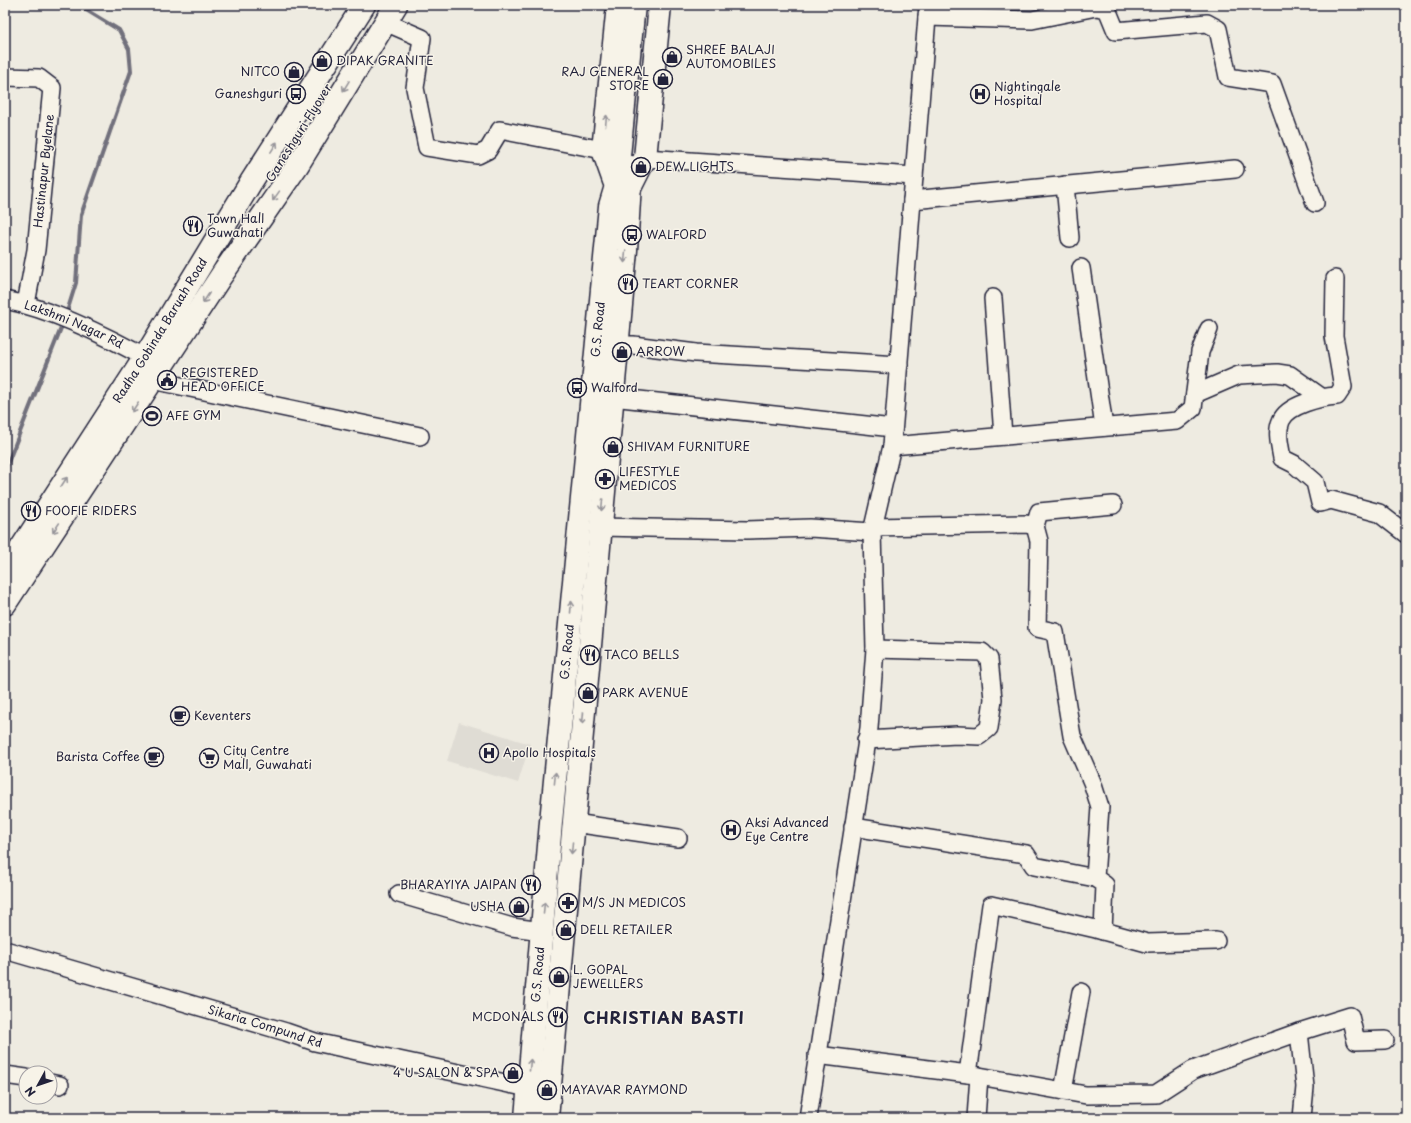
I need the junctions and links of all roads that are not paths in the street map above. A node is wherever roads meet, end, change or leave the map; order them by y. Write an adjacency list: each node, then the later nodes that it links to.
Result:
1 (364, 5): 18 (main road, Radha Gobinda Baruah Road, one-way to 1)
2 (618, 5): 9 (main road, one-way to 2)
3 (634, 5): 9 (main road)
4 (647, 5): 9 (main road)
5 (660, 5): 9 (main road)
6 (386, 11): 9 (street); 16 (main road, Ganeshguri Flyover); 19 (main road, Radha Gobinda Baruah Road, one-way to 19)
7 (928, 11): 11 (street); 15 (street)
8 (5, 77): 24 (street, Hastinapur Byelane)
9 (625, 154): 11 (street); 13 (main road); 13 (main road)
10 (1235, 170): 12 (street)
11 (914, 176): 14 (street)
12 (1065, 185): 14 (street); 17 (street)
13 (622, 188): 26 (main road, G.S. Road, one-way to 26); 51 (main road, G.S. Road, one-way to 13)
14 (912, 200): 27 (street)
15 (1316, 203)
16 (247, 215): 18 (main road, Ganeshguri Flyover); 19 (main road, Ganeshguri Flyover)
17 (1070, 238)
18 (209, 252): 28 (main road, Radha Gobinda Baruah Road)
19 (228, 266): 28 (main road, Radha Gobinda Baruah Road, one-way to 28)
20 (1081, 268): 32 (street)
21 (1335, 279): 31 (street)
22 (993, 298): 35 (street)
23 (5, 300): 24 (street, Lakshmi Nagar Rd)
24 (26, 304): 28 (street, Lakshmi Nagar Rd)
25 (1209, 329): 29 (street)
26 (617, 345): 27 (street); 30 (main road, G.S. Road)
27 (899, 365): 33 (street)
28 (153, 368): 34 (street, Lakshmi Nagar Rd); 42 (main road, Radha Gobinda Baruah Road, one-way to 28); 43 (main road, Radha Gobinda Baruah Road, one-way to 43)
29 (1195, 394): 31 (street); 32 (street)
30 (612, 397): 33 (street); 39 (main road, G.S. Road, one-way to 39)
31 (1321, 397): 41 (street)
32 (1104, 427): 35 (street)
33 (893, 428): 36 (street)
34 (420, 436)
35 (1003, 436): 36 (street)
36 (892, 446): 40 (street)
37 (1113, 505): 38 (street)
38 (1035, 526): 40 (street); 49 (street)
39 (599, 527): 40 (street); 46 (main road, G.S. Road, one-way to 46)
40 (872, 529): 44 (street)
41 (1406, 534)
42 (5, 573)
43 (5, 604)
44 (875, 650): 45 (street); 45 (street)
45 (866, 740): 47 (street)
46 (574, 823): 48 (street); 65 (main road, G.S. Road, one-way to 65)
47 (853, 827): 49 (street); 58 (street)
48 (678, 838)
49 (1095, 878): 52 (street)
50 (399, 894): 51 (street)
51 (542, 931): 62 (main road, G.S. Road, one-way to 51)
52 (1103, 931): 53 (street); 60 (street)
53 (1216, 942)
54 (5, 950): 62 (street, Sikaria Compund Rd)
55 (1081, 992): 63 (street)
56 (1299, 1032): 57 (street); 63 (street); 68 (street)
57 (1385, 1040)
58 (817, 1055): 60 (street); 66 (street)
59 (5, 1074): 61 (street)
60 (973, 1075): 63 (street); 67 (street)
61 (18, 1076)
62 (528, 1088): 64 (main road, G.S. Road)
63 (1063, 1091)
64 (526, 1118)
65 (547, 1118)
66 (808, 1118)
67 (976, 1118)
68 (1302, 1118)

